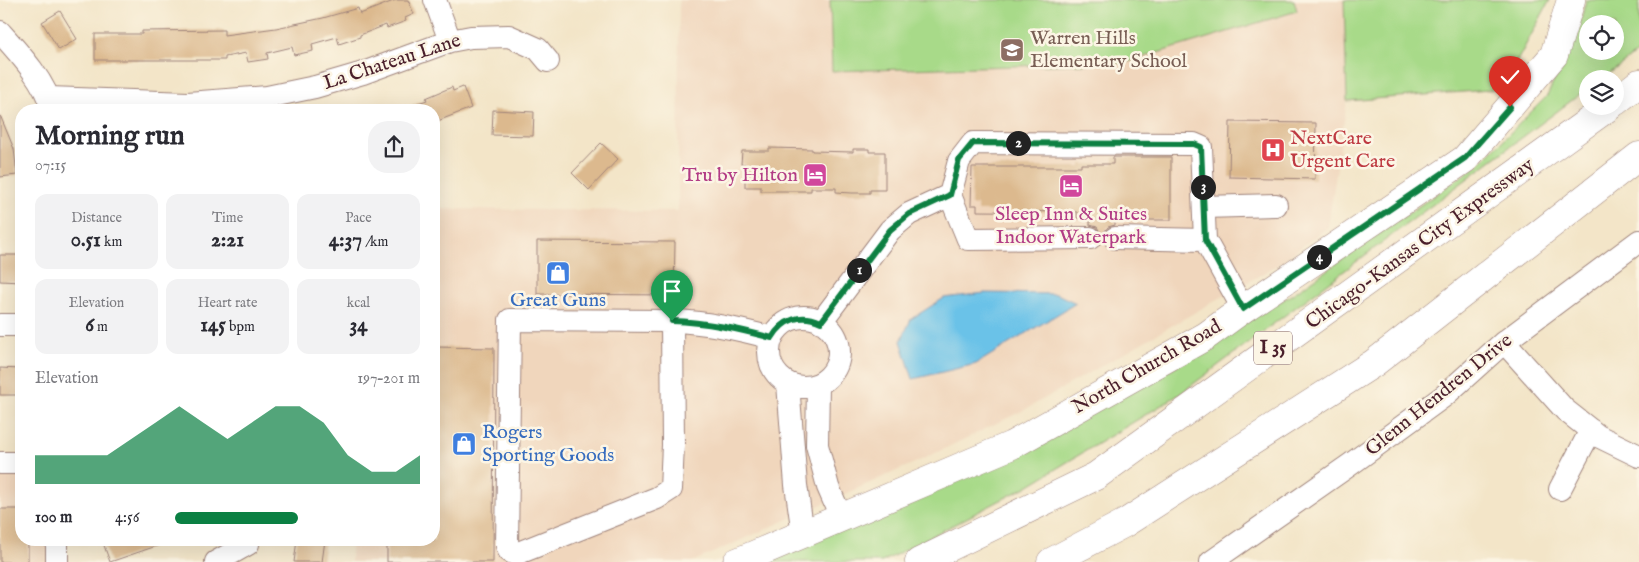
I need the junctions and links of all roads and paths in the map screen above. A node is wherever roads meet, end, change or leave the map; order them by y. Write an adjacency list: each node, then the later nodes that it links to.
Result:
1 (435, 0): 4 (street)
2 (1571, 0): 18 (main road, North Church Road)
3 (0, 32): 8 (street)
4 (450, 41): 5 (street, La Chateau Lane); 8 (street, La Chateau Lane)
5 (548, 61)
6 (1639, 83): 7 (main road)
7 (1624, 95)
8 (50, 104)
9 (1597, 115): 39 (main road, Chicago-Kansas City Expressway / I 35)
10 (1639, 156): 40 (main road)
11 (950, 195): 13 (street); 14 (street); 20 (street)
12 (1276, 206): 13 (street)
13 (1204, 207): 16 (street)
14 (1090, 238)
15 (1115, 238): 16 (street)
16 (1205, 240): 18 (street)
17 (1639, 241): 24 (street, Glenn Hendren Drive)
18 (1243, 309): 32 (main road, North Church Road)
19 (672, 321): 19 (street); 23 (street)
20 (821, 322): 23 (street); 26 (street)
21 (0, 326): 22 (street)
22 (15, 326)
23 (772, 338): 25 (street)
24 (1504, 342): 27 (street); 41 (street, Glenn Hendren Drive)
25 (788, 384): 26 (street); 33 (street)
26 (818, 385): 32 (street)
27 (1591, 430): 28 (street); 31 (street)
28 (1639, 456)
29 (0, 463): 30 (street)
30 (15, 463)
31 (1560, 489)
32 (841, 516): 33 (main road, North Church Road)
33 (803, 534): 38 (main road, North Church Road)
34 (57, 546): 36 (street)
35 (244, 546): 37 (street)
36 (57, 562)
37 (216, 562)
38 (737, 562)
39 (919, 562)
40 (1051, 562)
41 (1211, 562)

